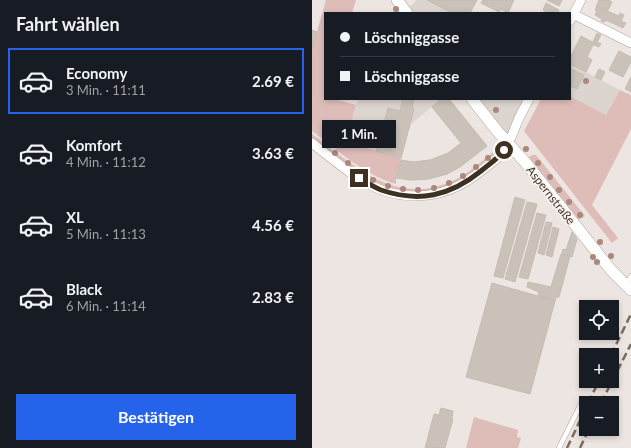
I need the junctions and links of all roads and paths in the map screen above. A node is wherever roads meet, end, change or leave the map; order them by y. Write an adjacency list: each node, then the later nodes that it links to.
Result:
1 (397, 0): 3 (street)
2 (581, 0): 4 (street)
3 (406, 12)
4 (572, 18): 5 (street)
5 (631, 43)
6 (473, 100): 9 (street, Aspernstraße)
7 (528, 100): 9 (street)
8 (312, 143): 9 (street)
9 (508, 144): 10 (street, Aspernstraße)
10 (629, 284)
11 (579, 408): 12 (lane)
12 (559, 448)

